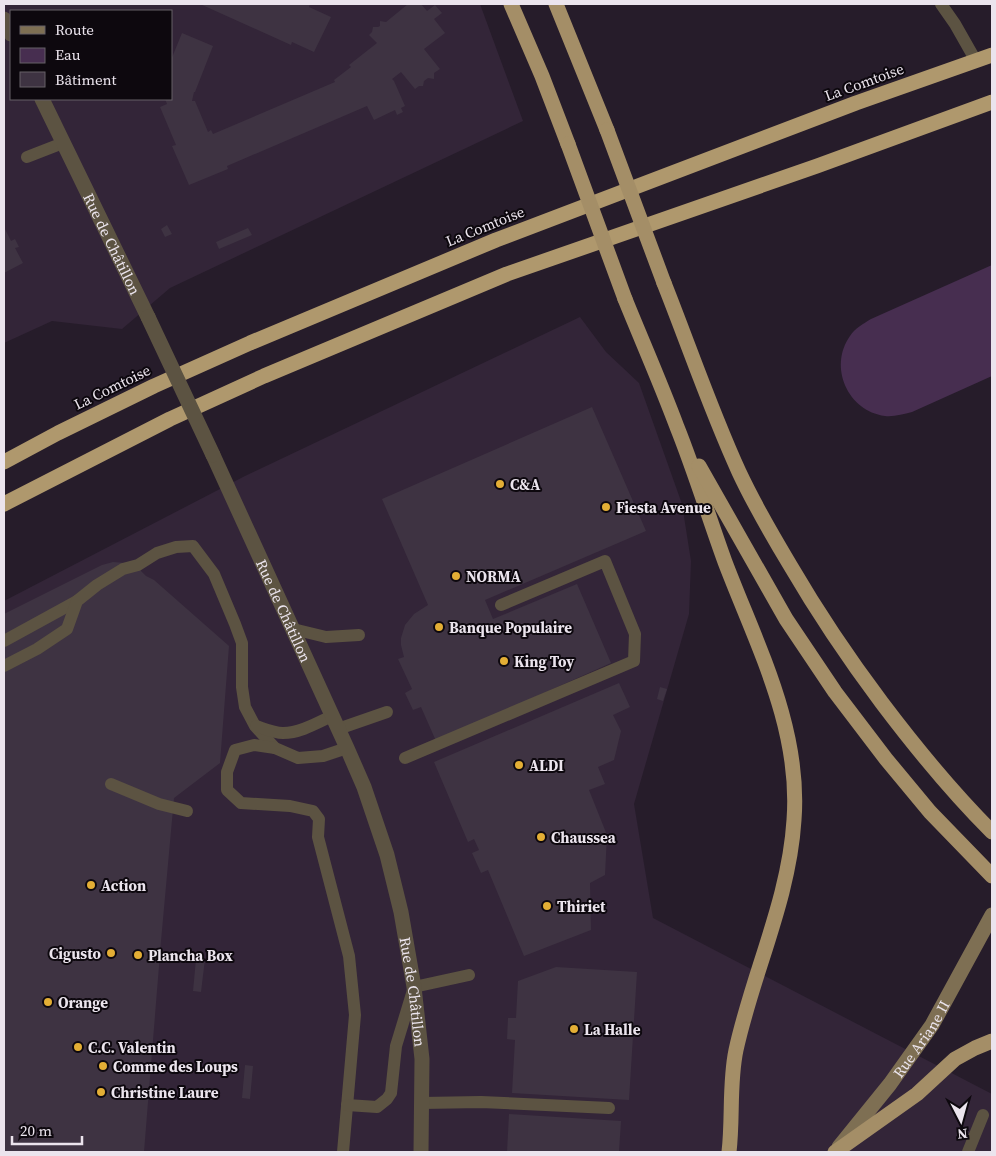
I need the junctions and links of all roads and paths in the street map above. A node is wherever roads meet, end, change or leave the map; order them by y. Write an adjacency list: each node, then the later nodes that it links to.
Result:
1 (504, 4): 9 (highway)
2 (511, 4): 9 (highway)
3 (556, 4): 31 (highway, bridge)
4 (941, 4): 8 (lane)
5 (4, 19): 6 (street)
6 (10, 32)
7 (992, 55): 8 (highway, La Comtoise)
8 (976, 61): 15 (highway, La Comtoise)
9 (542, 76): 14 (highway, bridge)
10 (42, 100): 12 (street, Rue de Châtillon)
11 (992, 102): 16 (highway)
12 (64, 143): 13 (lane); 19 (street, Rue de Châtillon, bridge)
13 (27, 156)
14 (678, 428): 32 (highway); 43 (highway)
15 (4, 462)
16 (4, 504)
17 (77, 601): 21 (lane); 22 (lane); 25 (lane)
18 (501, 605): 28 (lane)
19 (293, 629): 20 (lane); 24 (street, Rue de Châtillon)
20 (359, 635)
21 (4, 641)
22 (4, 666)
23 (387, 712): 24 (lane)
24 (335, 722): 25 (lane); 27 (street, Rue de Châtillon)
25 (254, 726): 26 (lane)
26 (276, 748): 27 (lane); 38 (lane)
27 (347, 748): 35 (street, Rue de Châtillon)
28 (405, 758)
29 (111, 784): 30 (lane)
30 (187, 812)
31 (991, 831)
32 (992, 876)
33 (992, 915): 44 (main road, Rue Ariane II)
34 (469, 975): 35 (lane)
35 (414, 987): 37 (street, Rue de Châtillon); 38 (lane)
36 (992, 1041): 44 (highway)
37 (422, 1103): 39 (lane); 42 (street, Rue de Châtillon)
38 (347, 1105): 41 (lane)
39 (609, 1108)
40 (983, 1115): 45 (lane)
41 (343, 1152)
42 (421, 1152)
43 (729, 1152)
44 (835, 1152)
45 (968, 1152)

